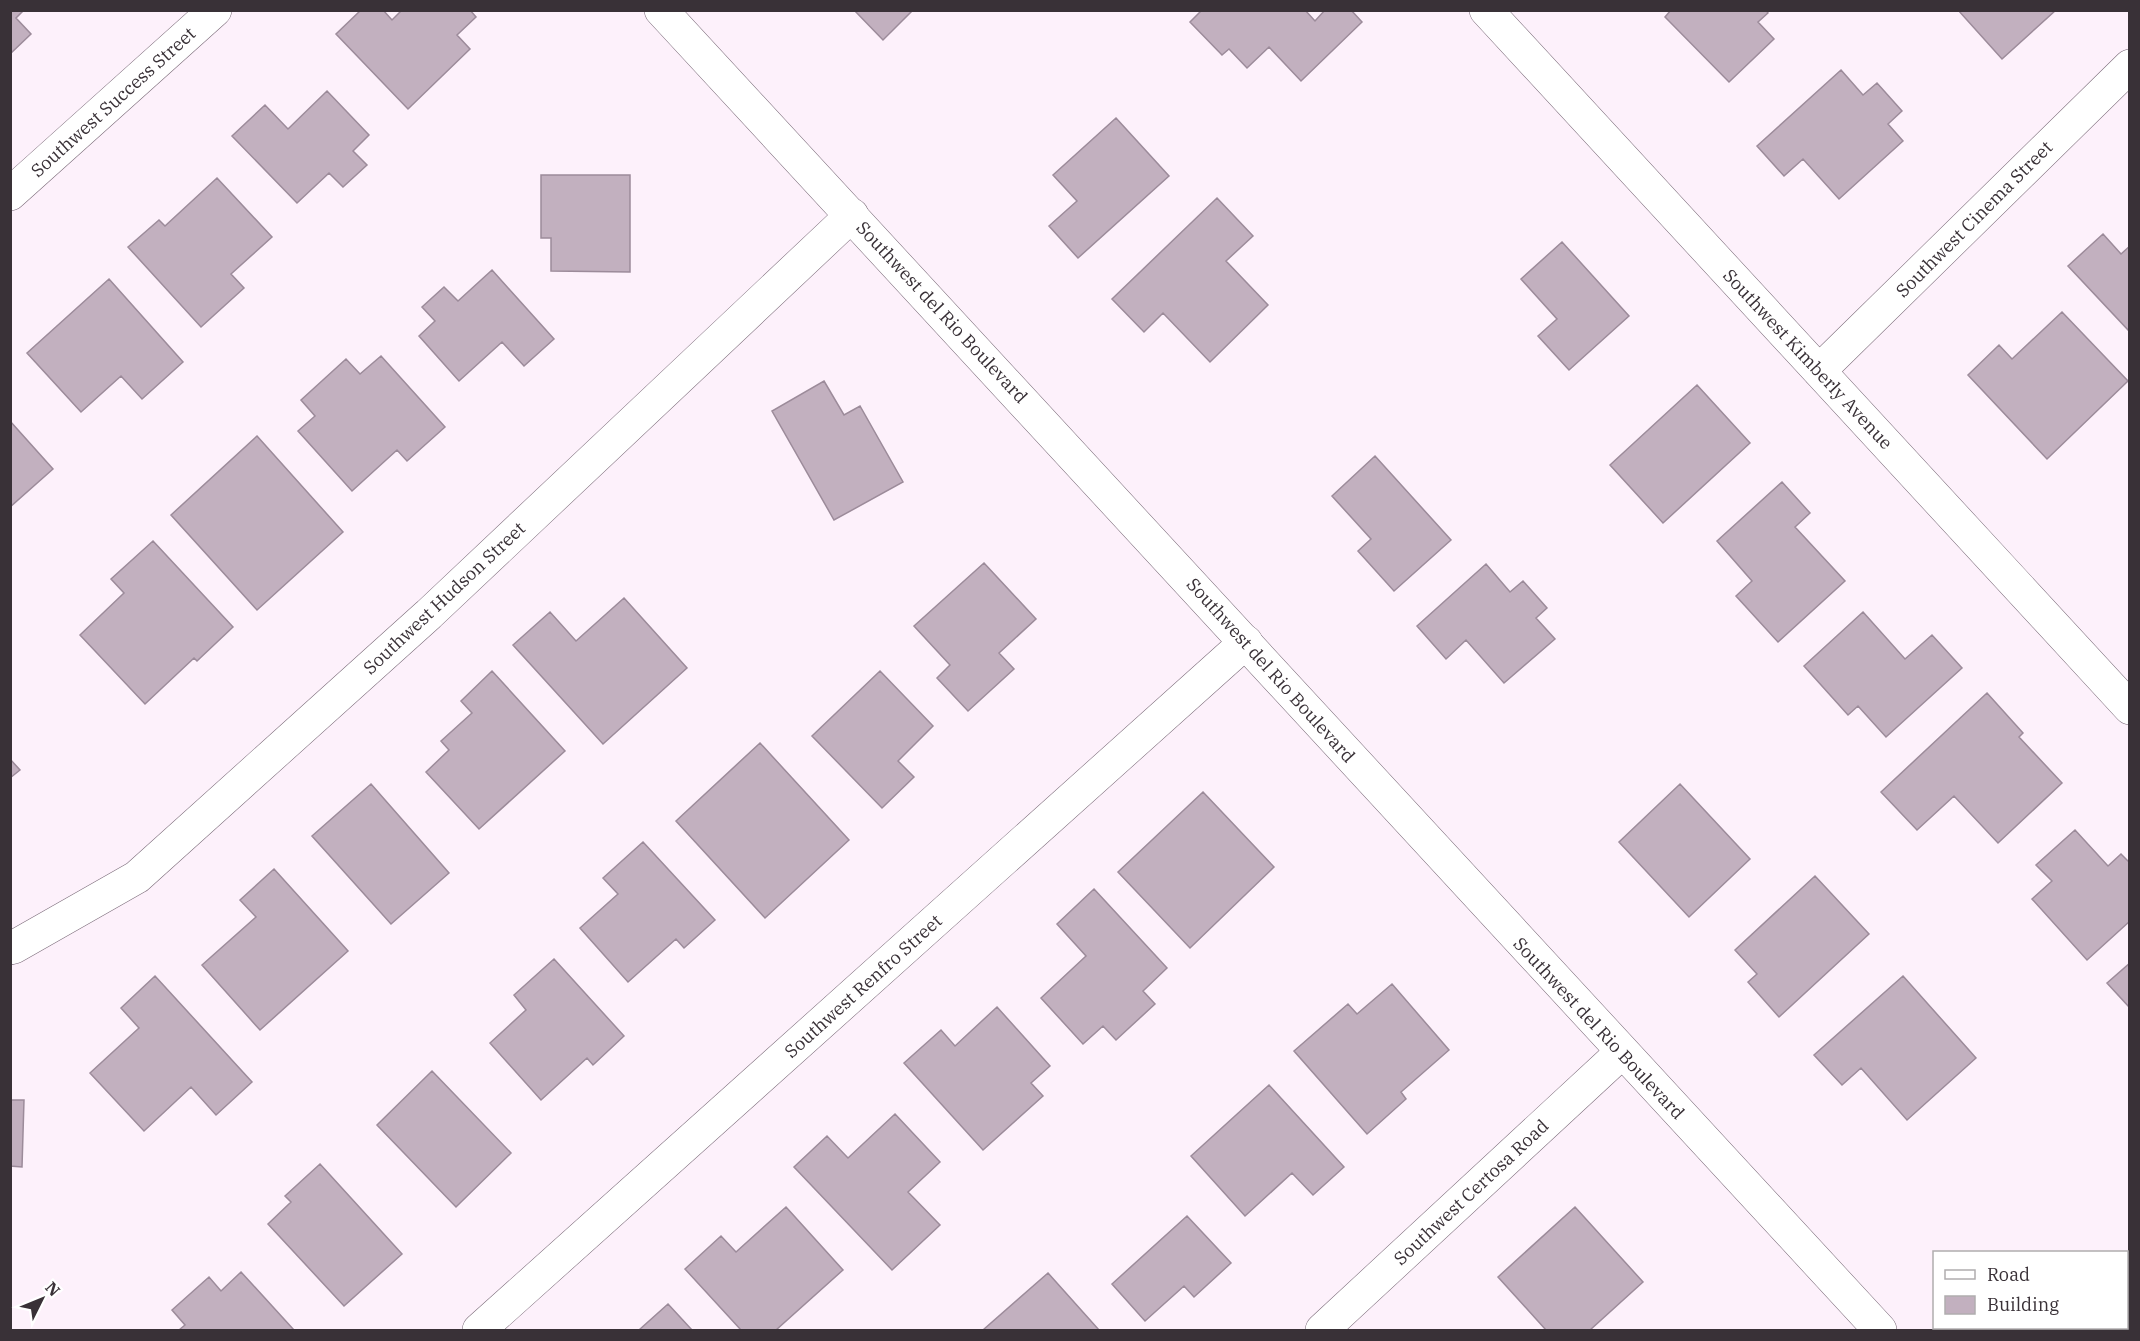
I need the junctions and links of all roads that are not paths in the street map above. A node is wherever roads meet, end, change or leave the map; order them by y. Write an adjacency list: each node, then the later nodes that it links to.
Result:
1 (215, 10): 5 (street, Southwest Success Street)
2 (661, 10): 6 (street, Southwest del Rio Boulevard)
3 (1486, 10): 7 (street, Southwest Kimberly Avenue)
4 (2130, 66): 7 (street, Southwest Cinema Street)
5 (10, 194)
6 (852, 215): 8 (street, Southwest del Rio Boulevard); 10 (street, Southwest Hudson Street)
7 (1820, 371): 9 (street, Southwest Kimberly Avenue)
8 (1246, 642): 11 (street, Southwest del Rio Boulevard); 12 (street, Southwest Renfro Street)
9 (2130, 708)
10 (10, 948)
11 (1621, 1053): 13 (street, Southwest Certosa Road); 14 (street, Southwest del Rio Boulevard)
12 (479, 1330)
13 (1322, 1330)
14 (1880, 1330)

